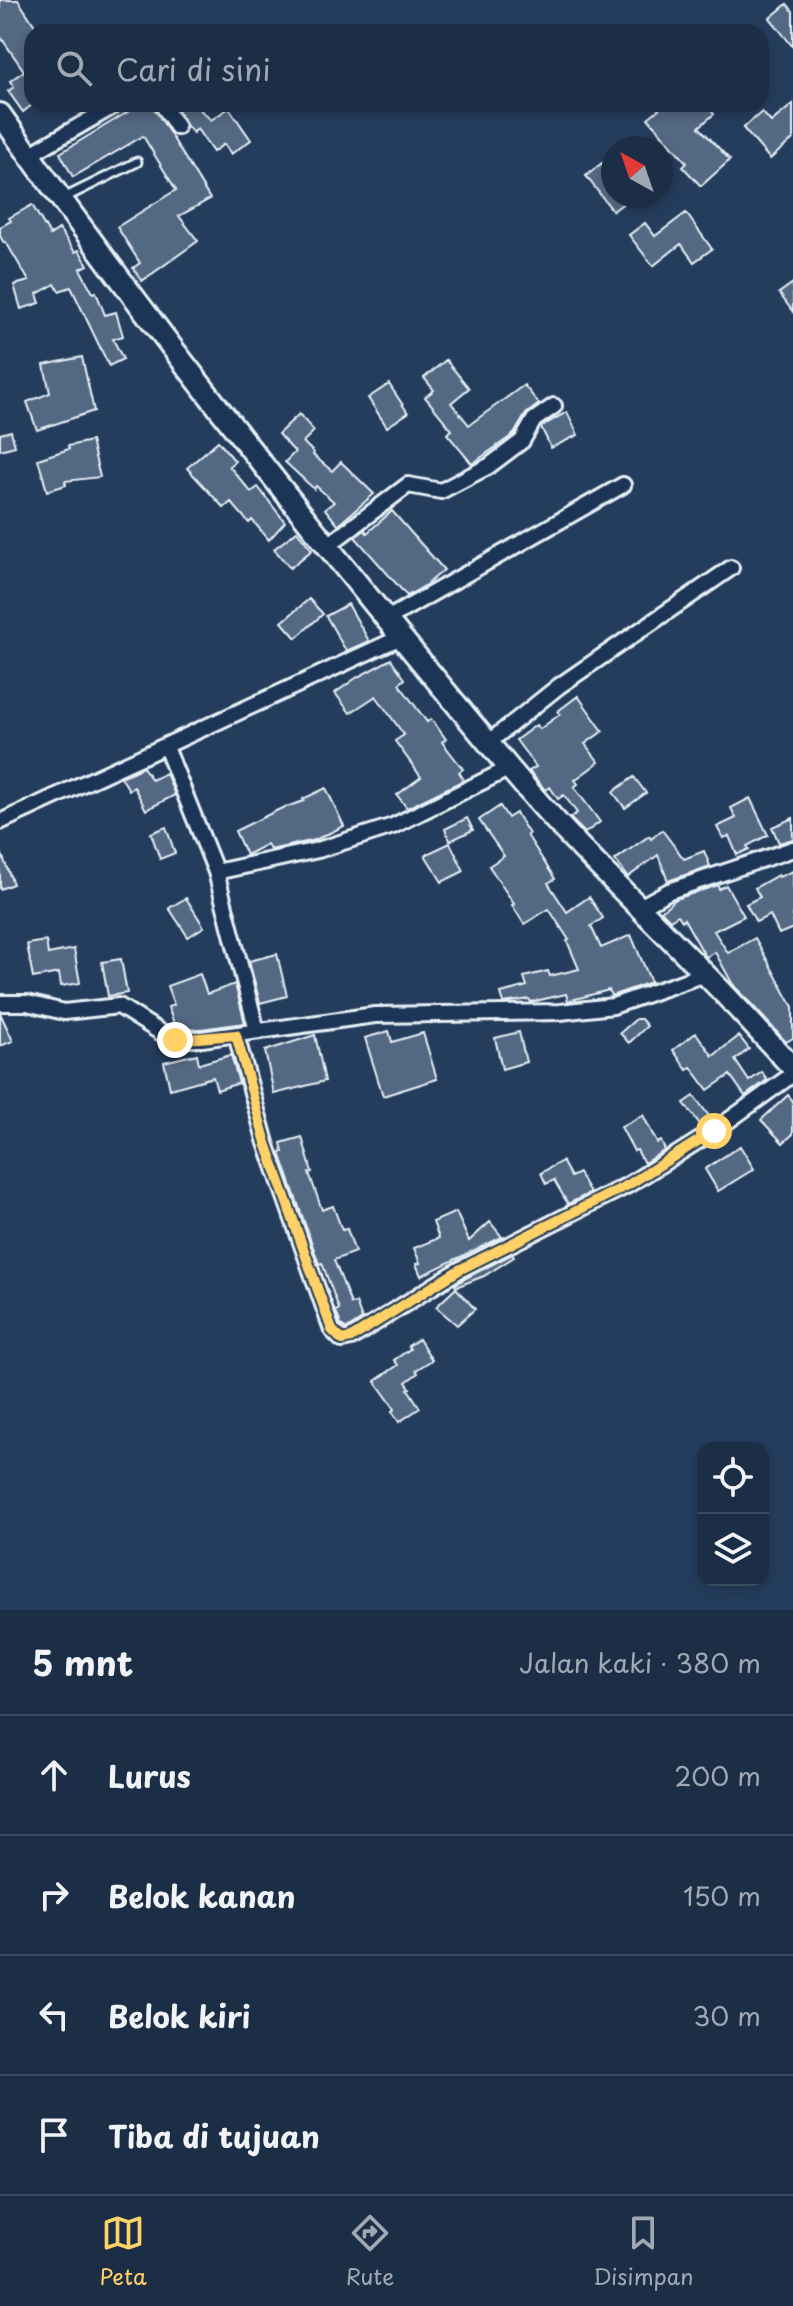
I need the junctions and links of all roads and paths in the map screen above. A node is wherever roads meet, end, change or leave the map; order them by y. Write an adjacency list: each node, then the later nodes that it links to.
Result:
1 (103, 112): 5 (street)
2 (167, 112): 4 (street)
3 (0, 114): 5 (street)
4 (177, 127)
5 (29, 155): 7 (street)
6 (137, 162): 7 (lane)
7 (62, 199): 10 (street)
8 (554, 406): 10 (street)
9 (623, 485): 12 (street)
10 (327, 546): 12 (street)
11 (731, 568): 14 (street)
12 (387, 619): 13 (street)
13 (401, 637): 14 (street); 15 (street)
14 (489, 742): 16 (street)
15 (166, 747): 17 (street); 19 (street)
16 (510, 768): 19 (street); 20 (street)
17 (0, 822)
18 (793, 849): 20 (street)
19 (216, 872): 23 (street)
20 (638, 908): 21 (street)
21 (705, 974): 23 (street); 25 (street)
22 (0, 1003): 24 (street)
23 (257, 1031): 24 (street)
24 (236, 1035): 26 (street)
25 (793, 1068)
26 (793, 1074)

